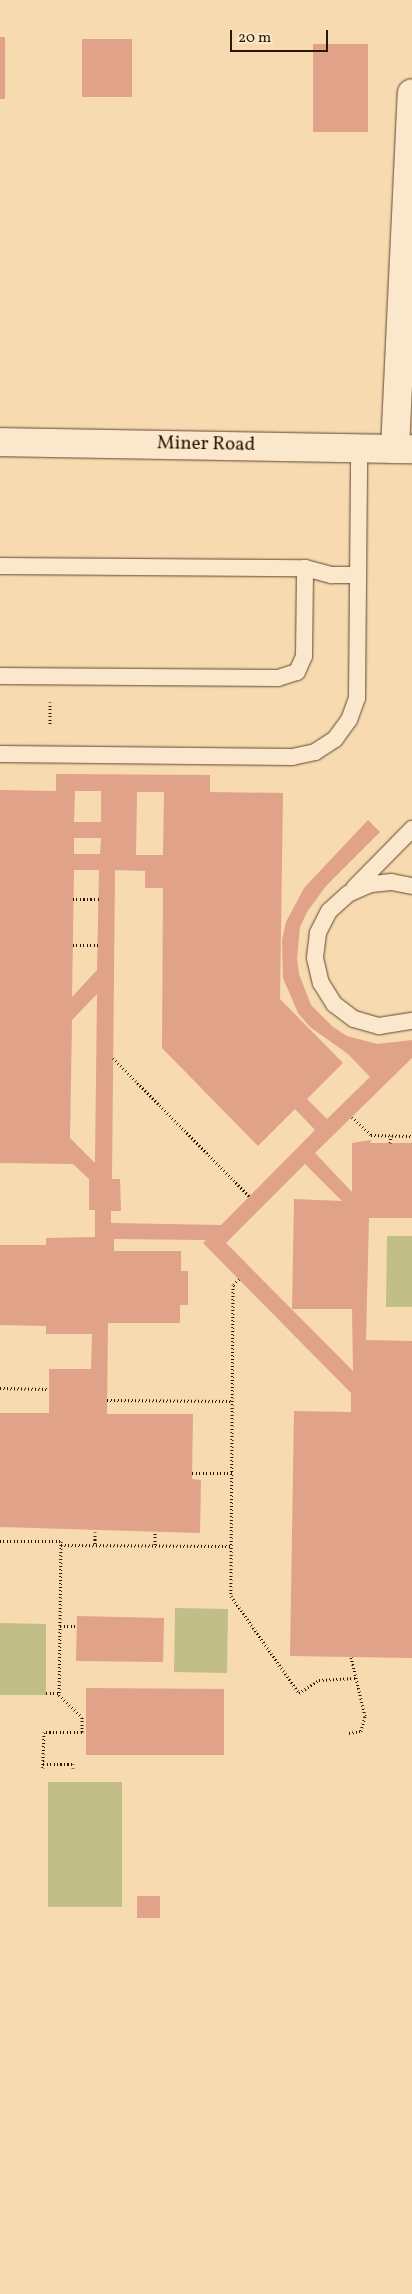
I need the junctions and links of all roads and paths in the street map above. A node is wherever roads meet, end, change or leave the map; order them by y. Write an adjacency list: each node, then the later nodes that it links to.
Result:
1 (412, 93): 4 (street)
2 (0, 442): 3 (street, Miner Road)
3 (359, 448): 4 (street, Miner Road); 7 (lane)
4 (404, 449)
5 (0, 566): 6 (lane)
6 (305, 568): 7 (lane); 8 (lane)
7 (358, 575): 11 (lane)
8 (0, 676)
9 (50, 693): 10 (path)
10 (50, 724)
11 (0, 754)
12 (412, 830): 14 (lane)
13 (412, 886): 14 (lane)
14 (348, 894): 19 (lane)
15 (73, 899): 16 (path)
16 (99, 899)
17 (73, 945): 18 (path)
18 (98, 945)
19 (412, 1021)
20 (113, 1058): 25 (path)
21 (352, 1118): 22 (path)
22 (391, 1136): 23 (path); 24 (path)
23 (412, 1136)
24 (390, 1143)
25 (249, 1196)
26 (239, 1279): 30 (path)
27 (0, 1388): 28 (path)
28 (50, 1389)
29 (108, 1400): 30 (path)
30 (232, 1401): 32 (path)
31 (192, 1473): 32 (path)
32 (232, 1473): 39 (path)
33 (95, 1532): 37 (path)
34 (155, 1533): 38 (path)
35 (0, 1541): 36 (path)
36 (61, 1545): 37 (path); 40 (path)
37 (95, 1545): 38 (path)
38 (155, 1546): 39 (path)
39 (231, 1546): 43 (path)
40 (60, 1626): 41 (path); 45 (path)
41 (76, 1626)
42 (351, 1657): 43 (path)
43 (355, 1678): 46 (path)
44 (46, 1693): 45 (path)
45 (59, 1693): 47 (path)
46 (349, 1733)
47 (73, 1768)

